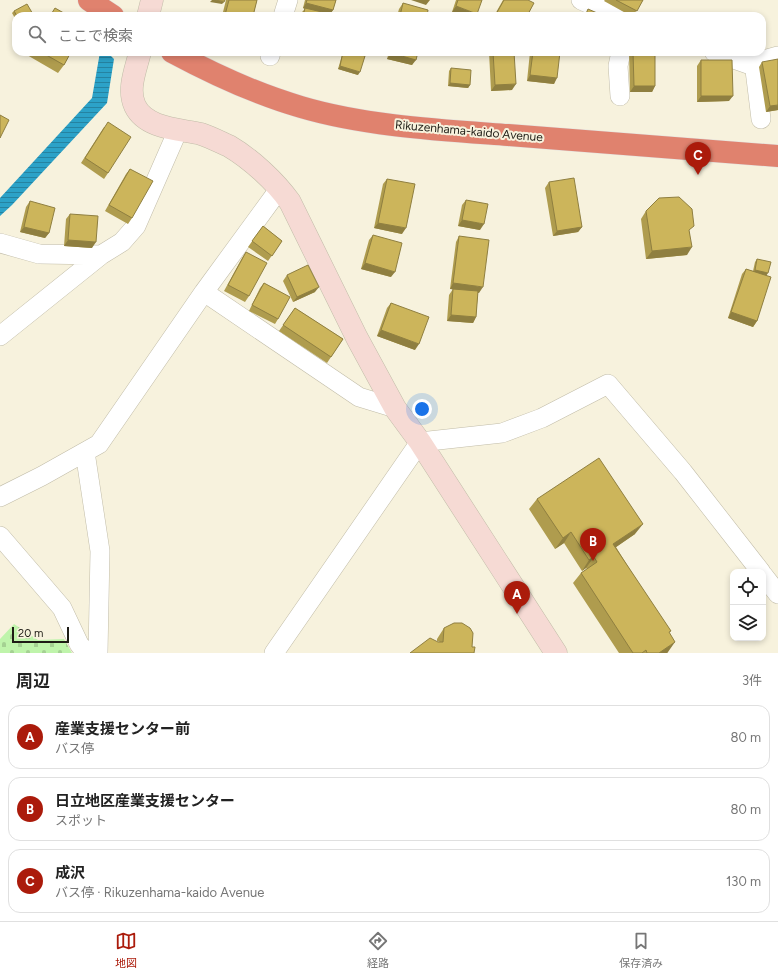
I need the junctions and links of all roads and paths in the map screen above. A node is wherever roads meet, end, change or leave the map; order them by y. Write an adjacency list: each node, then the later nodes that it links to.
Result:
1 (89, 0): 5 (highway)
2 (152, 0): 6 (street)
3 (288, 0): 7 (street)
4 (581, 0): 8 (street)
5 (107, 12)
6 (149, 12)
7 (284, 12)
8 (607, 12)
9 (139, 56): 17 (street)
10 (180, 56): 18 (highway, Rikuzenhama-kaido Avenue)
11 (620, 56): 15 (street)
12 (725, 56): 14 (street)
13 (778, 56): 14 (street)
14 (754, 62): 16 (street)
15 (620, 96)
16 (761, 119)
17 (178, 130): 19 (street); 21 (street)
18 (778, 156)
19 (280, 188): 22 (street); 24 (street)
20 (0, 243): 21 (street)
21 (101, 255): 23 (street)
22 (204, 292): 24 (street); 26 (street)
23 (0, 336)
24 (395, 408): 25 (street)
25 (420, 442): 29 (street); 34 (street); 35 (street)
26 (85, 452): 27 (street); 33 (street)
27 (0, 497)
28 (0, 536): 32 (street)
29 (759, 569)
30 (766, 579): 31 (street)
31 (778, 594)
32 (86, 653)
33 (98, 653)
34 (274, 653)
35 (556, 653)

